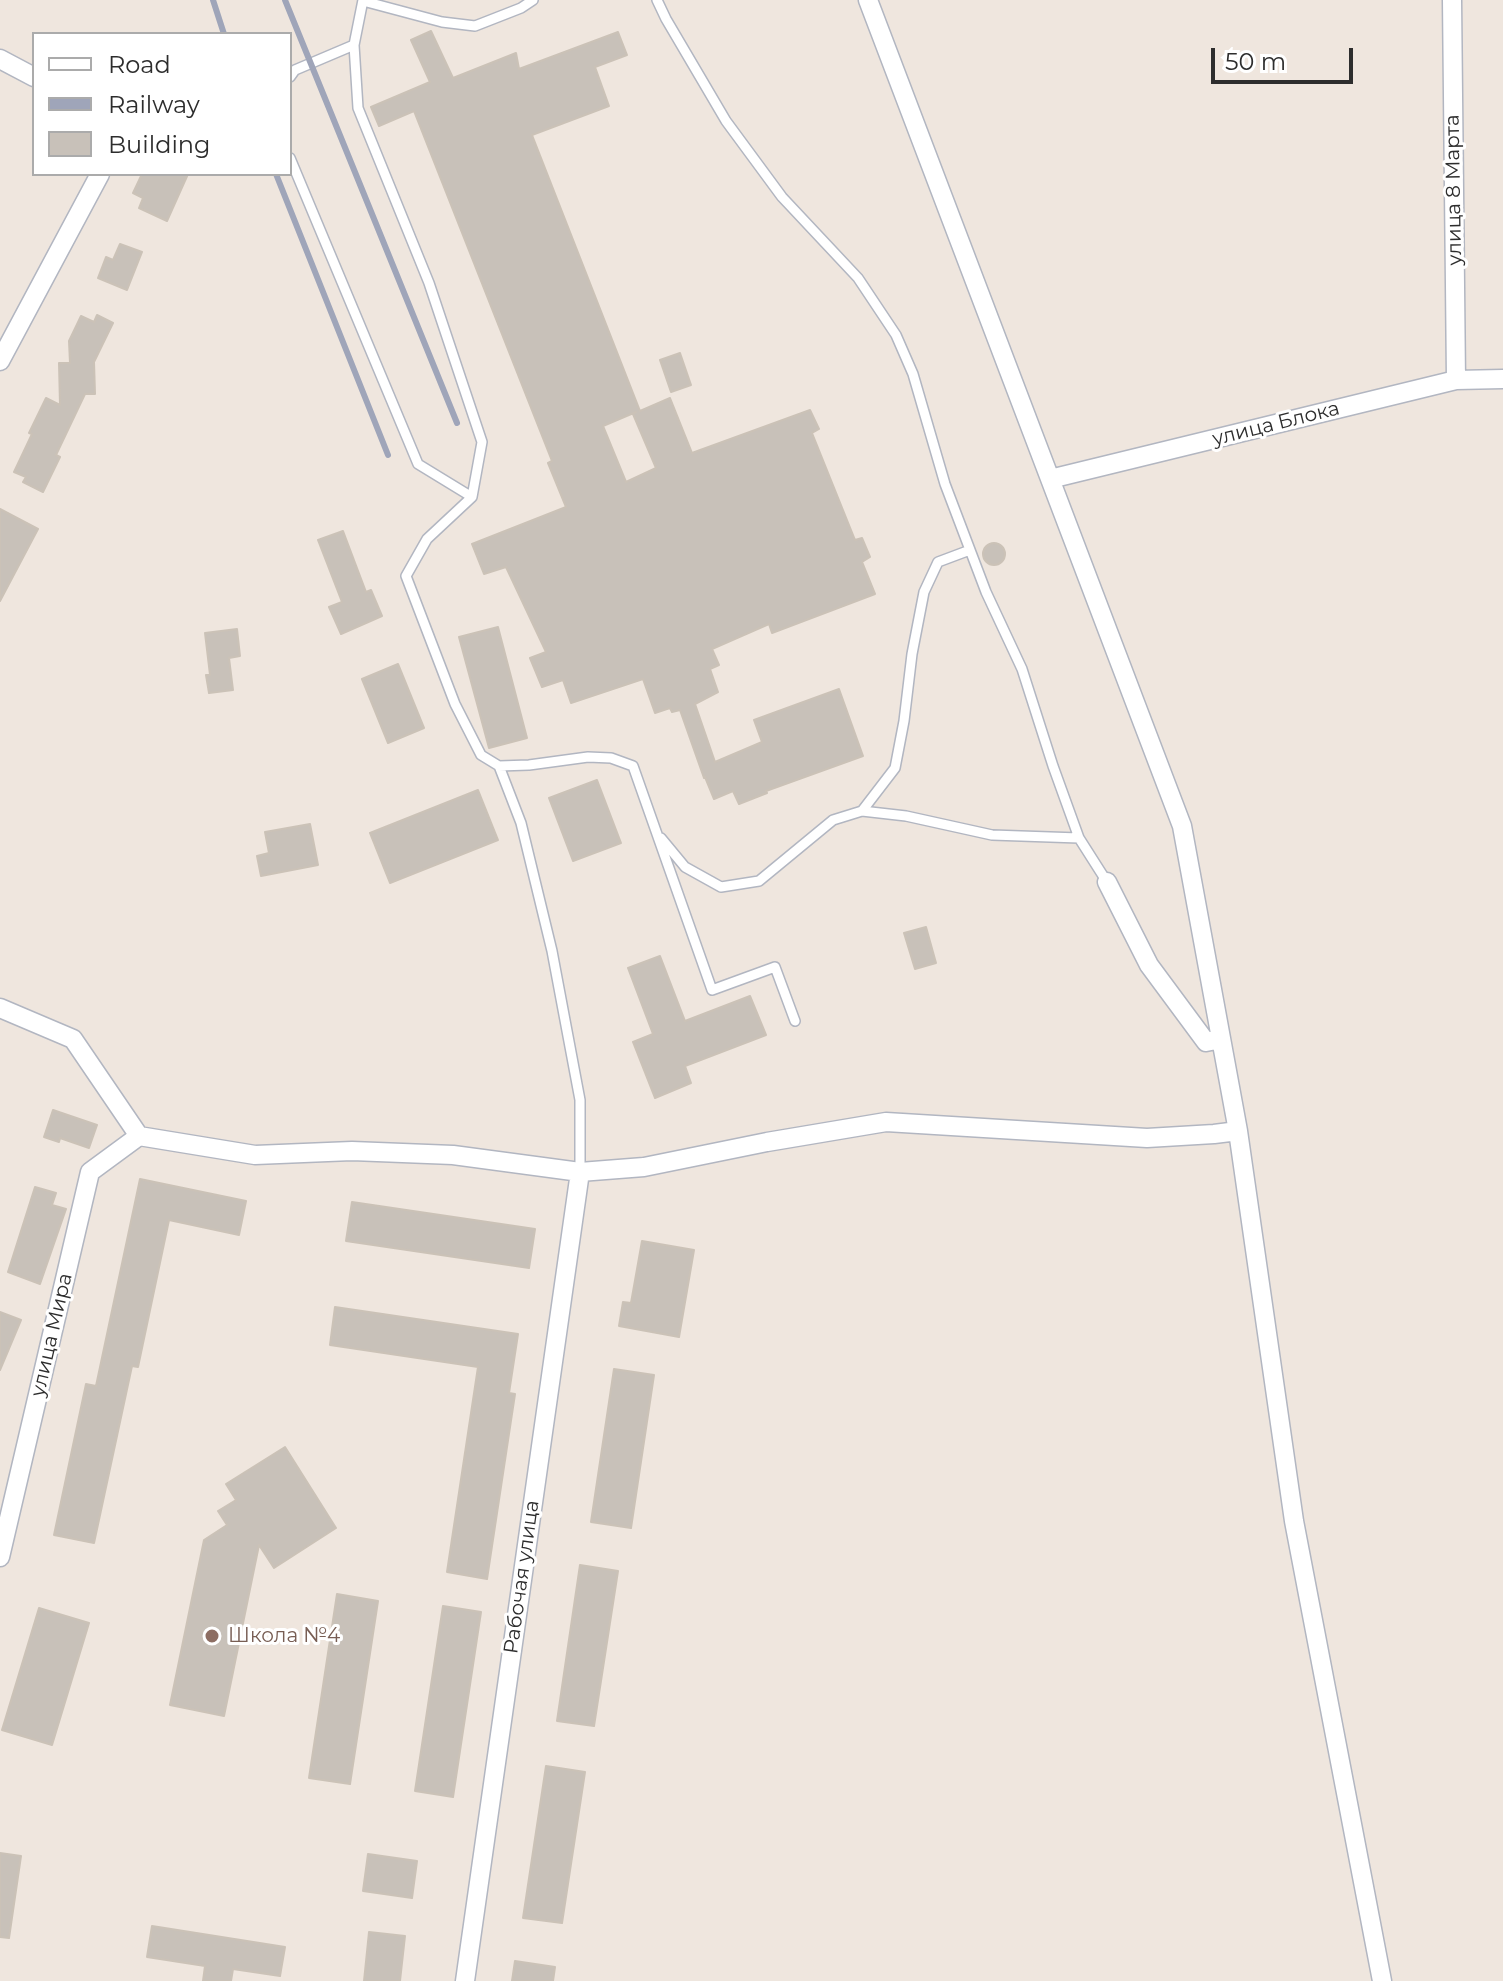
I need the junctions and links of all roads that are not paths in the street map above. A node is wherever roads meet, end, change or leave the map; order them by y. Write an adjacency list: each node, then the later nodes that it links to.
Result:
1 (363, 0): 2 (lane); 6 (lane)
2 (533, 0)
3 (657, 0): 17 (lane)
4 (868, 0): 15 (street)
5 (1452, 0): 14 (street, улица 8 Марта)
6 (354, 45): 8 (lane); 16 (lane)
7 (0, 59): 9 (street)
8 (292, 74)
9 (32, 76)
10 (292, 163): 16 (lane)
11 (99, 176): 12 (street)
12 (0, 361)
13 (1503, 379): 14 (street, улица Блока)
14 (1456, 380): 15 (street, улица Блока)
15 (1050, 479): 25 (street)
16 (472, 497): 18 (lane)
17 (970, 550): 19 (lane); 21 (lane)
18 (499, 766): 20 (lane); 28 (lane)
19 (862, 811): 20 (lane); 21 (lane)
20 (657, 832): 24 (lane)
21 (1079, 838): 22 (lane)
22 (1107, 882): 25 (street)
23 (0, 1008): 27 (street)
24 (795, 1021)
25 (1221, 1039): 26 (street)
26 (1238, 1131): 28 (street); 31 (street)
27 (139, 1136): 28 (street); 29 (street, улица Мира)
28 (580, 1172): 30 (street, Рабочая улица)
29 (0, 1557)
30 (465, 1981)
31 (1382, 1981)

